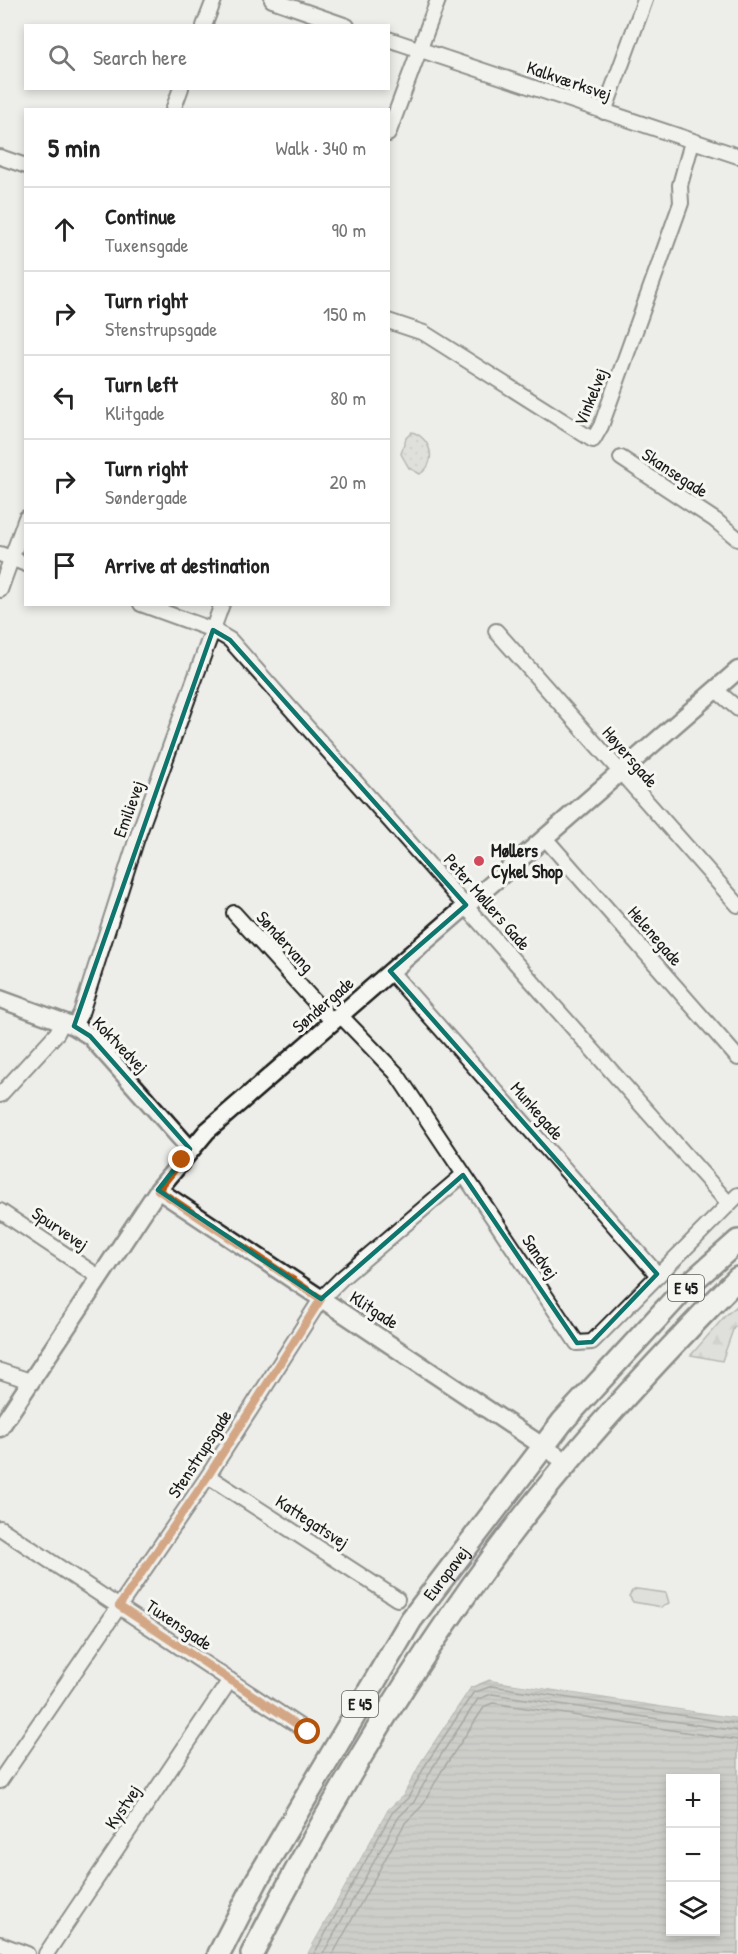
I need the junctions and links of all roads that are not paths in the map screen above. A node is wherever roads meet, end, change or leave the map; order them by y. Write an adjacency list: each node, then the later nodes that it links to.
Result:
1 (214, 0): 5 (street)
2 (272, 0): 6 (street)
3 (438, 0): 8 (street)
4 (645, 0): 11 (street)
5 (205, 24)
6 (341, 24)
7 (390, 40): 8 (street, Kalkværksvej)
8 (419, 50): 11 (street, Kalkværksvej); 12 (street)
9 (180, 90): 10 (street)
10 (174, 108)
11 (604, 112): 13 (street, Kalkværksvej)
12 (390, 129)
13 (692, 142): 14 (street, Kalkværksvej); 17 (street, Vinkelvej)
14 (738, 156)
15 (0, 157): 16 (street)
16 (24, 165)
17 (390, 322)
18 (621, 458): 20 (street, Skansegade)
19 (24, 522): 21 (street)
20 (738, 539)
21 (5, 556): 22 (street); 23 (street)
22 (24, 563)
23 (0, 590)
24 (147, 606): 26 (street, Peter Møllers Gade)
25 (221, 606): 26 (street, Emilievej)
26 (213, 630): 33 (street, Peter Møllers Gade); 39 (street, Emilievej)
27 (496, 631): 31 (street, Høyersgade)
28 (738, 670): 29 (street, Søndergade)
29 (716, 690): 30 (street); 31 (street, Søndergade)
30 (738, 709)
31 (620, 772): 32 (street, Søndergade); 34 (street, Høyersgade)
32 (544, 837): 33 (street, Søndergade); 40 (street, Helenegade)
33 (466, 905): 36 (street, Søndergade); 45 (street, Peter Møllers Gade)
34 (738, 905)
35 (234, 913): 38 (street, Søndervang)
36 (390, 971): 38 (street, Søndergade); 48 (street, Munkegade)
37 (0, 999): 39 (street, Koktvedvej)
38 (336, 1019): 42 (street, Søndergade); 43 (street, Sandvej)
39 (68, 1023): 41 (street, Emilievej); 42 (street, Koktvedvej)
40 (738, 1058)
41 (0, 1095)
42 (190, 1149): 44 (street, Søndergade)
43 (464, 1175): 48 (street, Sandvej); 51 (street, Stenstrupsgade)
44 (158, 1190): 49 (street, Søndergade); 51 (street, Klitgade)
45 (733, 1199): 48 (street, Sandvej)
46 (0, 1211): 49 (street, Spurvevej)
47 (738, 1241): 55 (main road, Europavej / E 45)
48 (657, 1274)
49 (99, 1277): 53 (street, Søndergade)
50 (738, 1278): 56 (main road, Europavej / E 45)
51 (321, 1299): 55 (street, Klitgade); 57 (street, Stenstrupsgade)
52 (0, 1371): 53 (street)
53 (30, 1381): 54 (street, Søndergade)
54 (0, 1428)
55 (543, 1445): 56 (street, Klitgade); 67 (main road, Europavej / E 45)
56 (568, 1463): 68 (main road, Europavej / E 45)
57 (208, 1476): 59 (street, Kattegatsvej); 60 (street, Stenstrupsgade)
58 (0, 1528): 60 (street, Tuxensgade)
59 (397, 1599)
60 (119, 1606): 61 (street, Tuxensgade); 63 (street, Stenstrupsgade)
61 (230, 1680): 62 (street, Tuxensgade); 66 (street, Kystvej)
62 (308, 1732)
63 (0, 1781)
64 (0, 1944): 65 (street)
65 (27, 1954)
66 (46, 1954)
67 (219, 1954)
68 (252, 1954)

